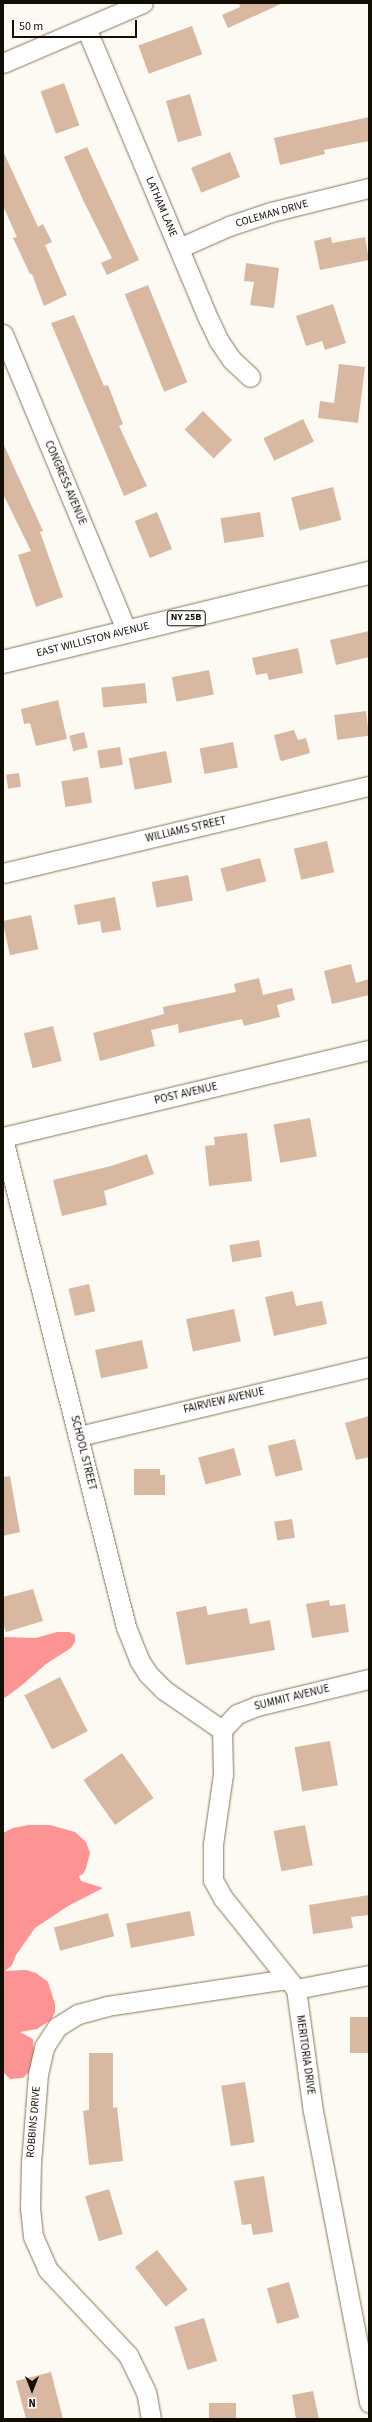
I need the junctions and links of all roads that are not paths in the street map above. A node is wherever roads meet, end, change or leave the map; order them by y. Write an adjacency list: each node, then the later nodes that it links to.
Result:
1 (143, 3): 2 (street)
2 (86, 28): 3 (street); 5 (street, LATHAM LANE)
3 (3, 64)
4 (369, 188): 5 (street, COLEMAN DRIVE)
5 (179, 248): 8 (street, LATHAM LANE)
6 (3, 334): 7 (street, CONGRESS AVENUE)
7 (9, 367): 10 (street, CONGRESS AVENUE)
8 (250, 377)
9 (369, 573): 10 (main road, EAST WILLISTON AVENUE / NY 25B)
10 (127, 632): 11 (main road, EAST WILLISTON AVENUE / NY 25B)
11 (3, 662)
12 (369, 786): 13 (street, WILLIAMS STREET)
13 (3, 873)
14 (369, 1050): 15 (street, POST AVENUE)
15 (3, 1138): 17 (street, SCHOOL STREET)
16 (369, 1367): 17 (street, FAIRVIEW AVENUE)
17 (79, 1436): 19 (street, SCHOOL STREET)
18 (369, 1679): 19 (street, SUMMIT AVENUE)
19 (222, 1730): 21 (street)
20 (369, 1975): 21 (street, ROBBINS DRIVE)
21 (291, 1984): 22 (street, MERITORIA DRIVE); 23 (street, ROBBINS DRIVE)
22 (369, 2403)
23 (151, 2419)

